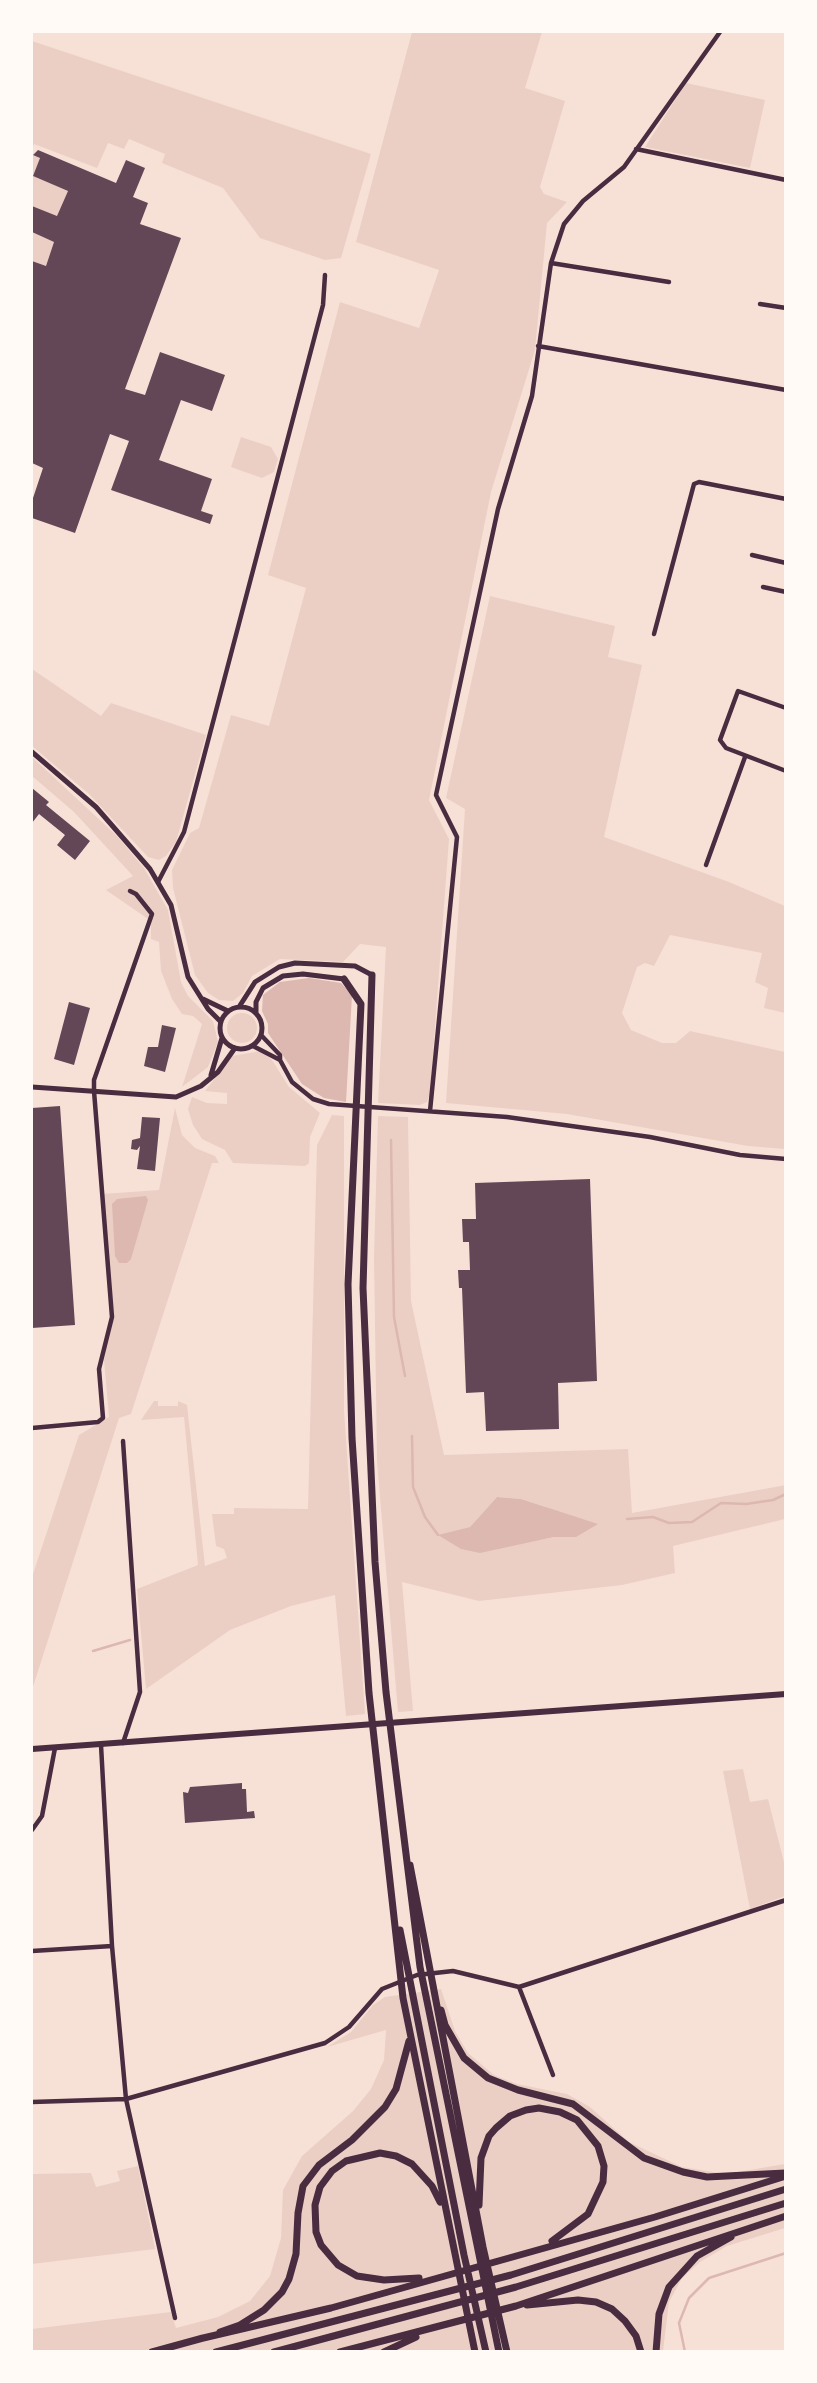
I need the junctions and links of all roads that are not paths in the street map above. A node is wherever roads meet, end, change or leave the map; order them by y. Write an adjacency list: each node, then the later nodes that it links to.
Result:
1 (720, 32): 2 (street)
2 (636, 149): 3 (street); 4 (street)
3 (786, 180)
4 (551, 262): 6 (street); 9 (street)
5 (325, 275): 22 (street)
6 (669, 282)
7 (760, 304): 8 (street)
8 (786, 308)
9 (538, 346): 10 (street); 39 (street)
10 (786, 390)
11 (786, 499): 16 (street)
12 (751, 555): 13 (street)
13 (786, 562)
14 (763, 587): 15 (street)
15 (786, 593)
16 (654, 634)
17 (786, 708): 19 (street)
18 (32, 752): 22 (street)
19 (745, 757): 20 (street); 21 (street)
20 (786, 771)
21 (706, 865)
22 (158, 882): 26 (street)
23 (130, 891): 38 (street)
24 (372, 975): 27 (street); 52 (highway)
25 (344, 979): 29 (street); 55 (highway)
26 (199, 996): 28 (street); 30 (street)
27 (239, 1007): 28 (street); 29 (street)
28 (228, 1011): 30 (street)
29 (256, 1013): 31 (street)
30 (221, 1022): 32 (street)
31 (261, 1035): 33 (street); 35 (street)
32 (222, 1038): 34 (street); 36 (street)
33 (253, 1046): 34 (street); 35 (street)
34 (235, 1048): 36 (street)
35 (279, 1060): 39 (street)
36 (211, 1077): 38 (street)
37 (32, 1087): 38 (street)
38 (94, 1091): 41 (street)
39 (430, 1111): 40 (street)
40 (786, 1159)
41 (32, 1428)
42 (123, 1441): 44 (street)
43 (786, 1694): 44 (main road)
44 (123, 1743): 45 (main road)
45 (101, 1745): 46 (main road); 50 (street)
46 (55, 1748): 47 (main road); 48 (street)
47 (32, 1749)
48 (32, 1830)
49 (786, 1900): 53 (street)
50 (113, 1945): 51 (street); 58 (street)
51 (32, 1951)
52 (424, 1966): 54 (highway); 67 (highway)
53 (519, 1987): 57 (street); 58 (street)
54 (435, 1992): 60 (highway); 67 (highway)
55 (407, 1997): 56 (highway); 73 (highway)
56 (410, 2037): 63 (highway); 74 (highway)
57 (553, 2075)
58 (126, 2099): 59 (street); 70 (street)
59 (32, 2102)
60 (786, 2174): 66 (highway)
61 (786, 2189): 76 (highway)
62 (786, 2203): 77 (highway)
63 (445, 2212): 68 (highway); 73 (highway)
64 (786, 2216): 65 (highway)
65 (747, 2228): 69 (highway); 85 (highway)
66 (544, 2246): 67 (highway); 68 (highway)
67 (479, 2248): 71 (highway)
68 (434, 2277): 74 (highway)
69 (516, 2306): 72 (highway); 84 (highway)
70 (175, 2318)
71 (497, 2325): 82 (highway); 83 (highway)
72 (439, 2328): 78 (highway); 79 (highway)
73 (476, 2331): 80 (highway); 81 (highway)
74 (199, 2339): 75 (highway)
75 (152, 2351)
76 (216, 2351)
77 (274, 2351)
78 (340, 2351)
79 (384, 2351)
80 (475, 2351)
81 (486, 2351)
82 (499, 2351)
83 (508, 2351)
84 (641, 2351)
85 (656, 2351)

